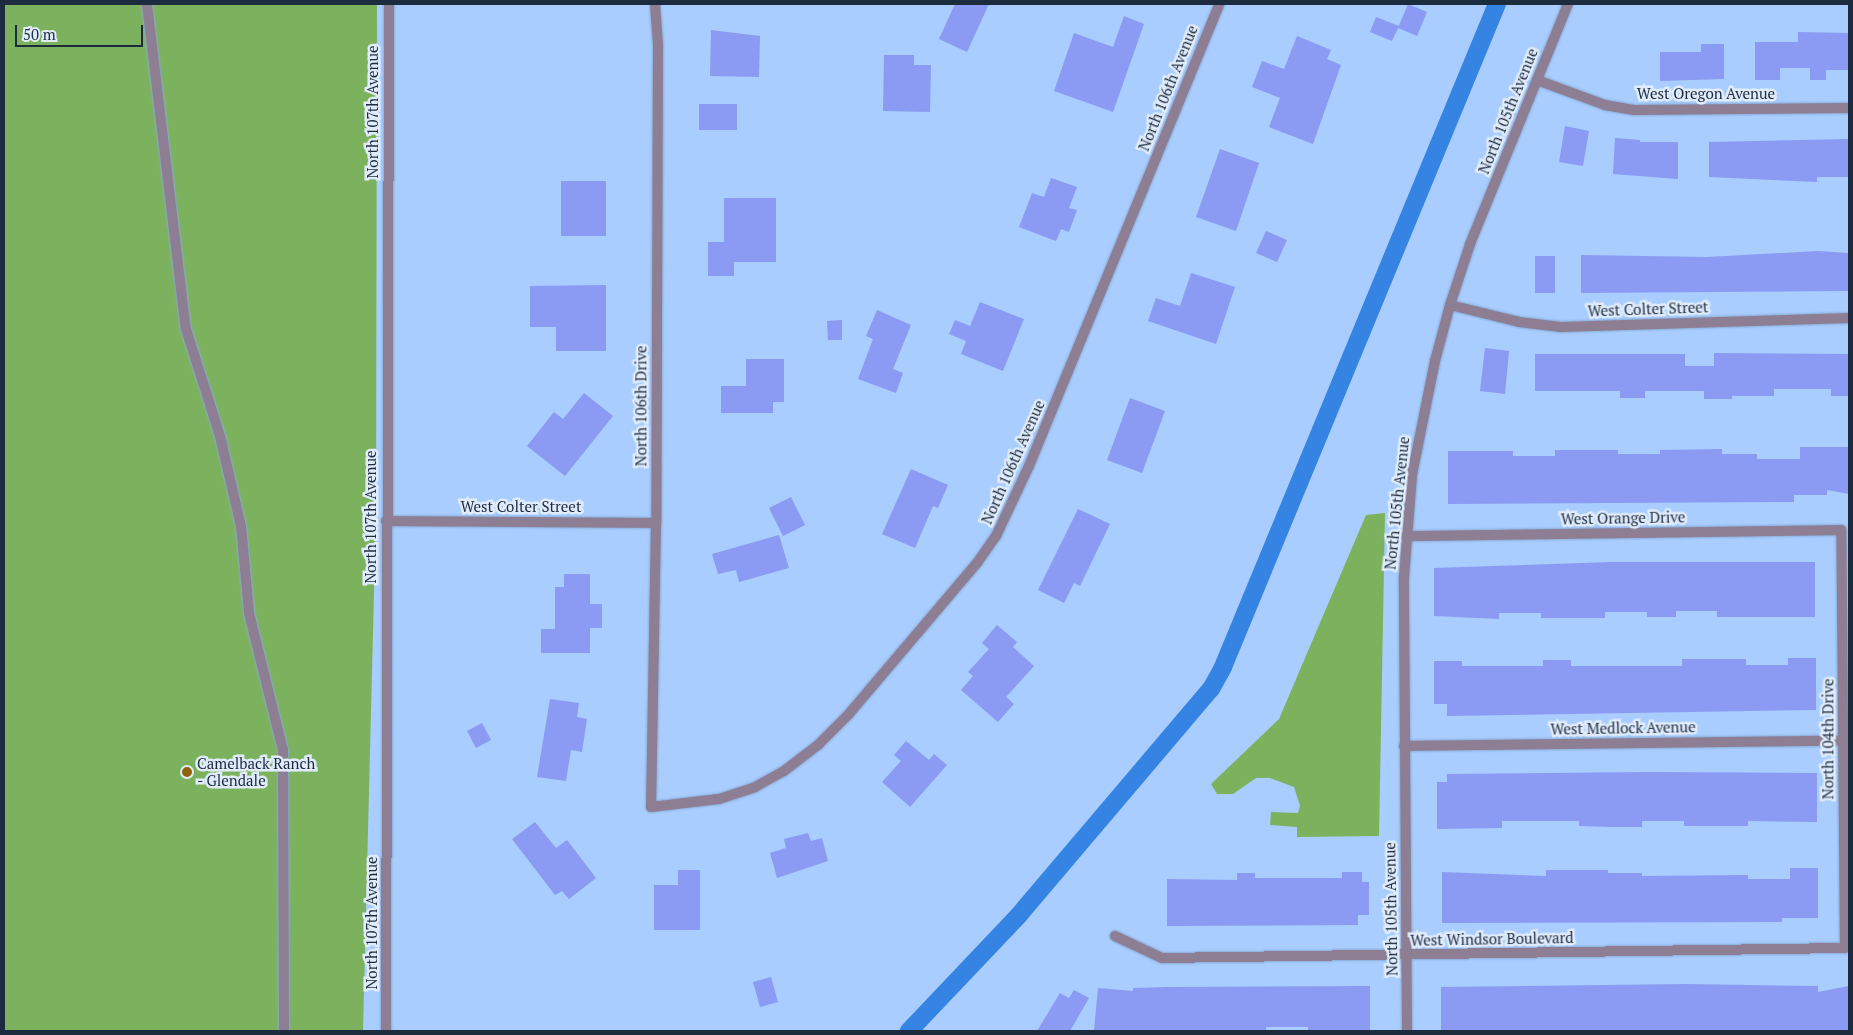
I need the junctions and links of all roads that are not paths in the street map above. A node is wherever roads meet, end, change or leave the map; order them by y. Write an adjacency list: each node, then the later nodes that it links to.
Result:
1 (147, 4): 21 (street)
2 (389, 4): 10 (street, North 107th Avenue)
3 (655, 4): 11 (street, North 106th Drive)
4 (1219, 4): 17 (street, North 106th Avenue)
5 (1568, 4): 6 (street, North 105th Avenue)
6 (1537, 80): 7 (street, West Oregon Avenue); 8 (street, North 105th Avenue)
7 (1849, 108)
8 (1450, 305): 9 (street, West Colter Street); 13 (street, North 105th Avenue)
9 (1849, 318)
10 (386, 521): 11 (street, West Colter Street); 22 (street, North 107th Avenue)
11 (656, 523): 17 (street, North 106th Drive)
12 (1841, 530): 13 (street, West Orange Drive); 14 (street, North 104th Drive)
13 (1405, 536): 16 (street, North 105th Avenue)
14 (1846, 630): 15 (street, North 104th Drive)
15 (1843, 740): 16 (street, West Medlock Avenue); 19 (street, North 104th Drive)
16 (1404, 746): 20 (street, North 105th Avenue)
17 (651, 807)
18 (1114, 936): 20 (street, West Windsor Boulevard)
19 (1844, 948): 20 (street, West Windsor Boulevard)
20 (1407, 955): 23 (street, North 105th Avenue)
21 (284, 1031)
22 (386, 1031)
23 (1407, 1031)

